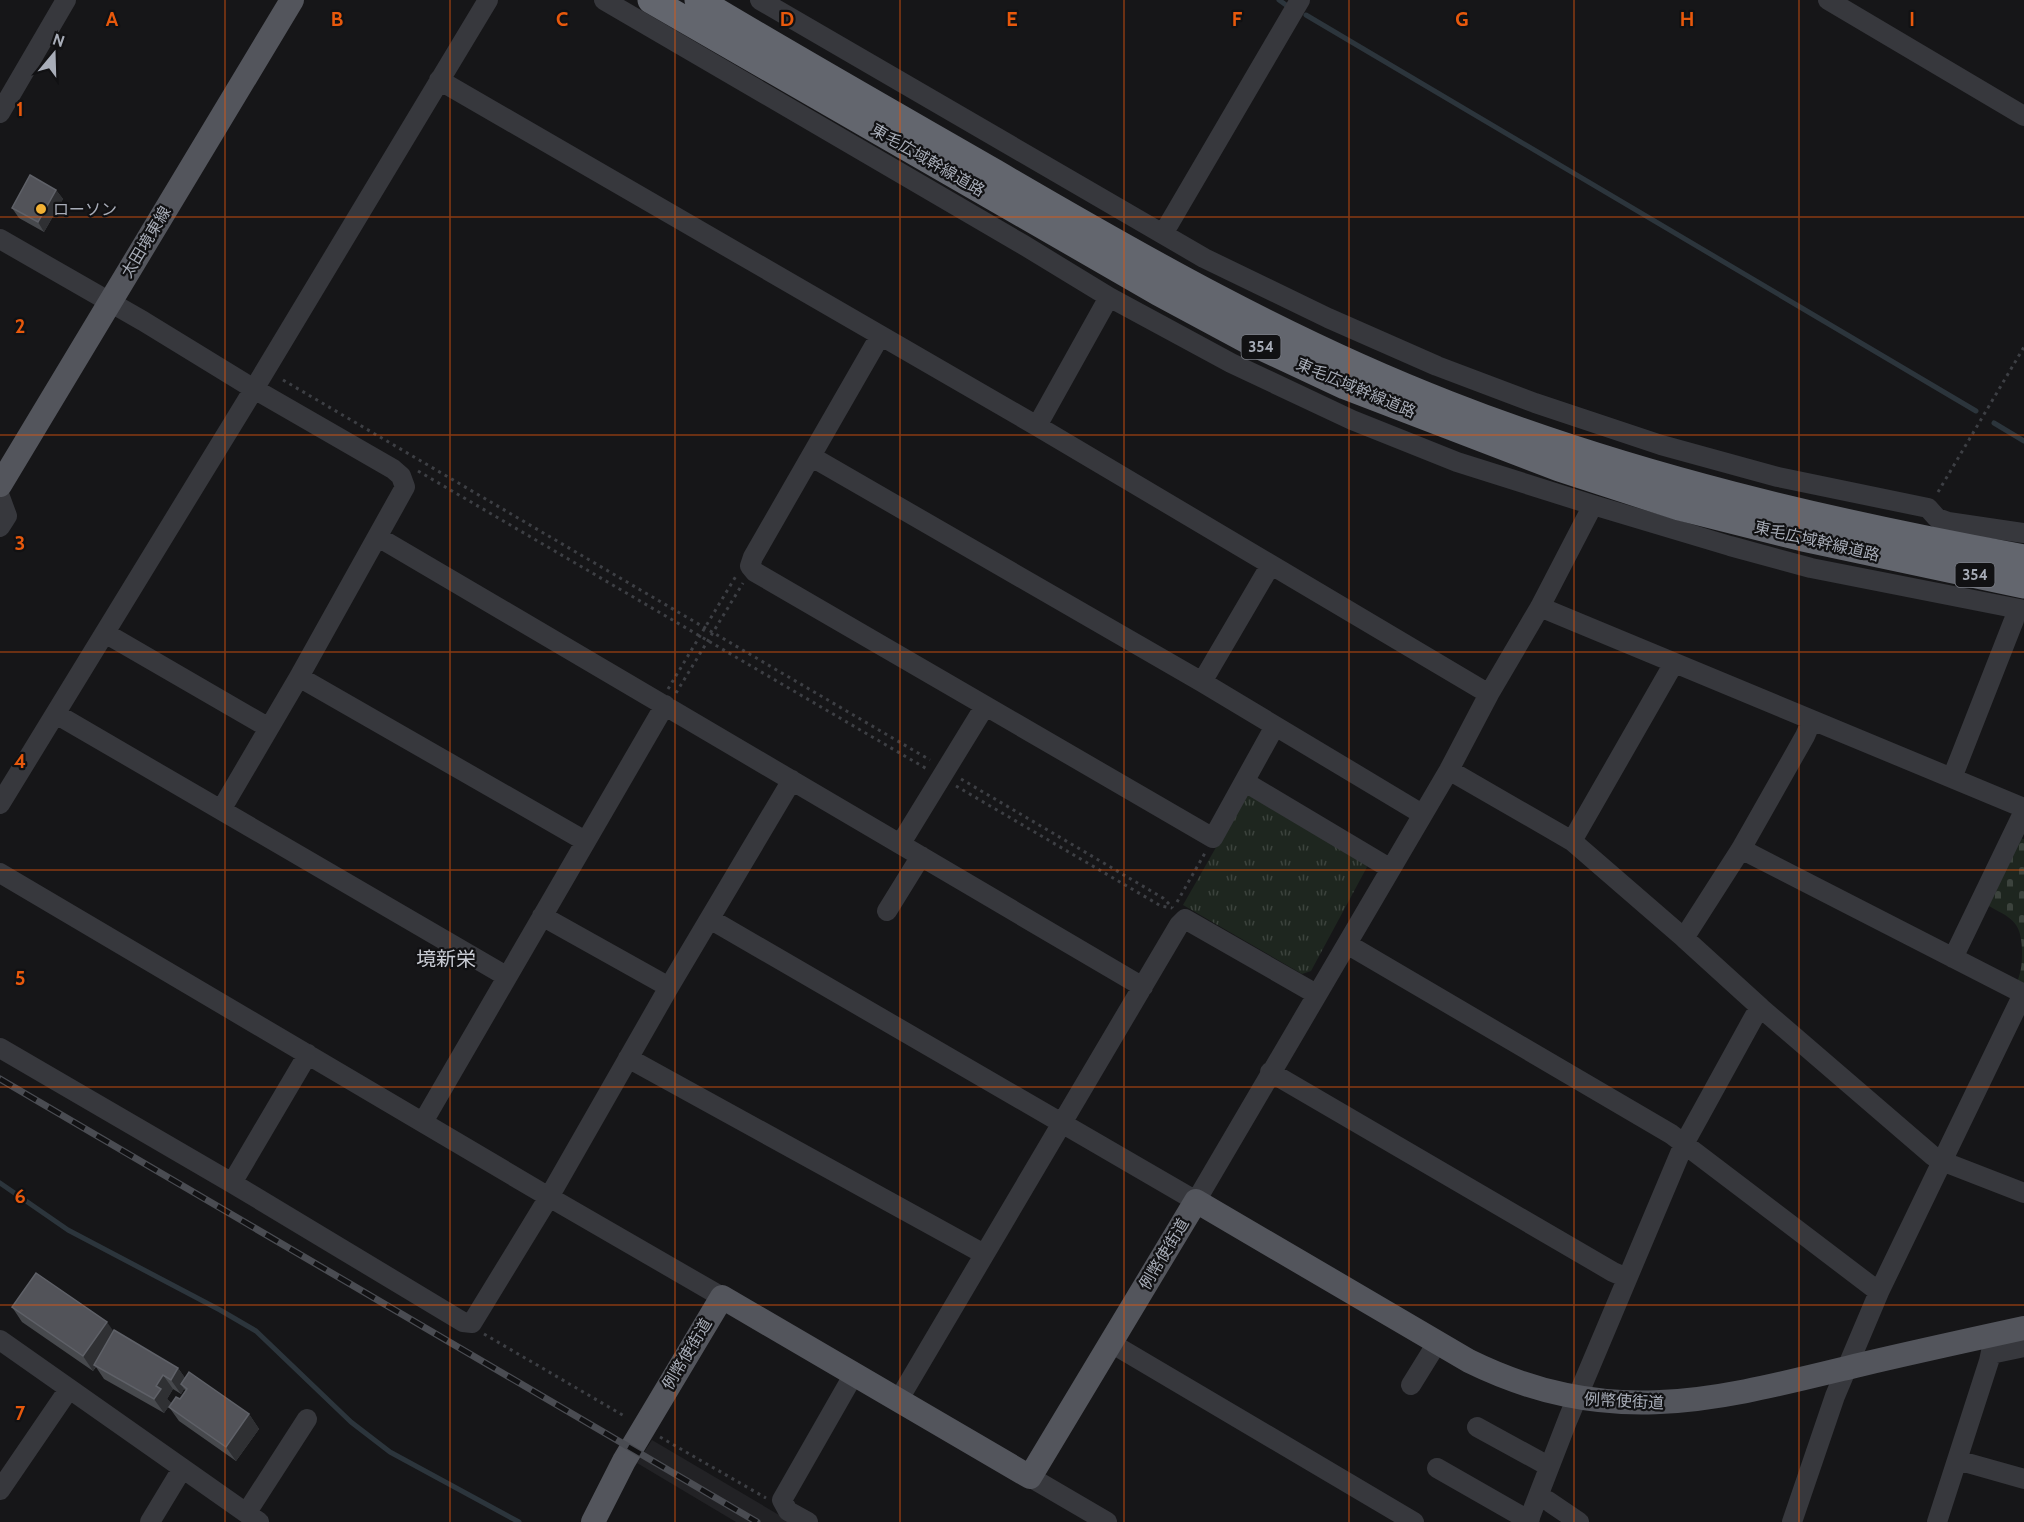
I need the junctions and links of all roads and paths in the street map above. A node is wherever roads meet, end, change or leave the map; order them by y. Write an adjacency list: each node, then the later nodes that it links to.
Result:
1 (66, 0): 13 (street)
2 (292, 0): 18 (main road, 太田境東線)
3 (488, 0): 12 (street)
4 (604, 0): 11 (street)
5 (651, 0): 10 (highway, 東毛広域幹線道路 / 354)
6 (698, 0): 35 (highway, 東毛広域幹線道路 / 354)
7 (760, 0): 15 (street)
8 (1300, 0): 15 (street)
9 (1828, 0): 14 (street)
10 (706, 32): 11 (street); 23 (highway, 東毛広域幹線道路 / 354)
11 (734, 76): 17 (street)
12 (439, 80): 19 (street); 22 (street)
13 (0, 113)
14 (2024, 116)
15 (1163, 234): 31 (street)
16 (0, 239): 18 (street)
17 (1109, 297): 24 (street); 25 (street)
18 (110, 303): 22 (street); 28 (main road, 太田境東線)
19 (880, 336): 24 (street); 26 (street)
20 (2024, 347): 31 (path)
21 (283, 380): 40 (path)
22 (254, 389): 34 (street); 42 (street)
23 (1440, 424): 25 (street); 38 (highway, 東毛広域幹線道路 / 354)
24 (1037, 426): 37 (street)
25 (1379, 431): 30 (street)
26 (812, 457): 36 (street); 47 (street)
27 (410, 466): 43 (path)
28 (0, 485)
29 (0, 497): 32 (street)
30 (1593, 506): 38 (street); 39 (street)
31 (1929, 508): 33 (street)
32 (0, 527)
33 (2024, 532)
34 (378, 537): 46 (street); 49 (street)
35 (2024, 558)
36 (750, 566): 40 (path); 41 (path); 50 (street)
37 (1270, 566): 47 (street); 48 (street)
38 (2021, 601): 57 (street)
39 (1540, 607): 45 (street); 48 (street)
40 (705, 628): 41 (path); 43 (path)
41 (713, 632): 44 (path); 56 (path)
42 (105, 633): 51 (street); 54 (street)
43 (700, 636): 44 (path); 49 (path)
44 (707, 641): 49 (path); 56 (path)
45 (1674, 663): 52 (street); 66 (street)
46 (299, 677): 54 (street); 65 (street)
47 (1202, 682): 53 (street)
48 (1489, 694): 55 (street)
49 (665, 705): 58 (street); 65 (street)
50 (985, 705): 56 (street); 64 (street)
51 (56, 714): 60 (street); 62 (street)
52 (1812, 720): 57 (street); 68 (street)
53 (1275, 726): 59 (street); 63 (street)
54 (269, 728): 62 (street)
55 (1449, 770): 63 (street); 66 (street)
56 (944, 774): 67 (street); 73 (path); 73 (path)
57 (1952, 778): 61 (street)
58 (792, 780): 67 (street); 75 (street)
59 (1245, 782): 64 (street); 70 (street)
60 (0, 804)
61 (2024, 809): 78 (street)
62 (221, 810): 79 (street)
63 (1422, 814): 70 (street)
64 (1213, 838): 73 (path)
65 (585, 841): 74 (street)
66 (1572, 841): 76 (street)
67 (901, 843): 69 (street)
68 (1741, 849): 76 (street); 78 (street)
69 (921, 856): 72 (street); 81 (street)
70 (1391, 868): 77 (street)
71 (0, 873): 86 (street)
72 (887, 911)
73 (1179, 914): 81 (street); 82 (street)
74 (542, 916): 79 (street); 80 (street)
75 (710, 919): 80 (street); 90 (street)
76 (1684, 938): 84 (street)
77 (1347, 944): 82 (street); 91 (street)
78 (1953, 958): 83 (street)
79 (506, 976): 89 (street)
80 (669, 987): 87 (street)
81 (1143, 987): 90 (street)
82 (1316, 994): 88 (street)
83 (2024, 994): 92 (street)
84 (1761, 1008): 91 (street); 92 (street)
85 (0, 1047): 93 (street)
86 (308, 1054): 89 (street); 93 (street)
87 (628, 1058): 95 (street); 97 (street)
88 (1270, 1072): 96 (street); 98 (street)
89 (423, 1122): 95 (street)
90 (1061, 1123): 96 (street); 97 (street)
91 (1684, 1144): 98 (street); 99 (street)
92 (1943, 1161): 94 (street); 99 (street)
93 (232, 1183): 95 (street)
94 (2024, 1193)
95 (549, 1197): 100 (street)
96 (1196, 1201): 103 (main road, 例幣使街道); 104 (main road, 例幣使街道)
97 (984, 1254): 112 (street)
98 (1627, 1278): 111 (street)
99 (1880, 1292): 107 (street)
100 (722, 1297): 108 (main road); 126 (main road, 例幣使街道)
101 (2024, 1328): 105 (main road, 例幣使街道)
102 (0, 1340): 110 (street)
103 (1110, 1343): 119 (main road, 例幣使街道); 129 (street)
104 (1437, 1343): 109 (street); 111 (main road, 例幣使街道)
105 (1990, 1345): 106 (street); 107 (main road, 例幣使街道); 115 (street)
106 (2024, 1347)
107 (1847, 1368): 111 (main road, 例幣使街道); 131 (street)
108 (854, 1374): 112 (main road); 127 (street)
109 (1411, 1385)
110 (69, 1389): 118 (street); 121 (street)
111 (1578, 1399): 116 (street)
112 (899, 1400): 119 (main road)
113 (307, 1419): 123 (street)
114 (1476, 1427): 116 (street)
115 (1957, 1460): 120 (street); 132 (street)
116 (1550, 1465): 122 (street)
117 (1437, 1468): 124 (street)
118 (182, 1469): 123 (street); 125 (street)
119 (1030, 1477): 128 (street)
120 (2024, 1479)
121 (0, 1490)
122 (1538, 1497): 124 (street); 130 (street)
123 (253, 1517)
124 (1529, 1520)
125 (150, 1522)
126 (593, 1522)
127 (808, 1522)
128 (1107, 1522)
129 (1414, 1522)
130 (1579, 1522)
131 (1792, 1522)
132 (1937, 1522)

